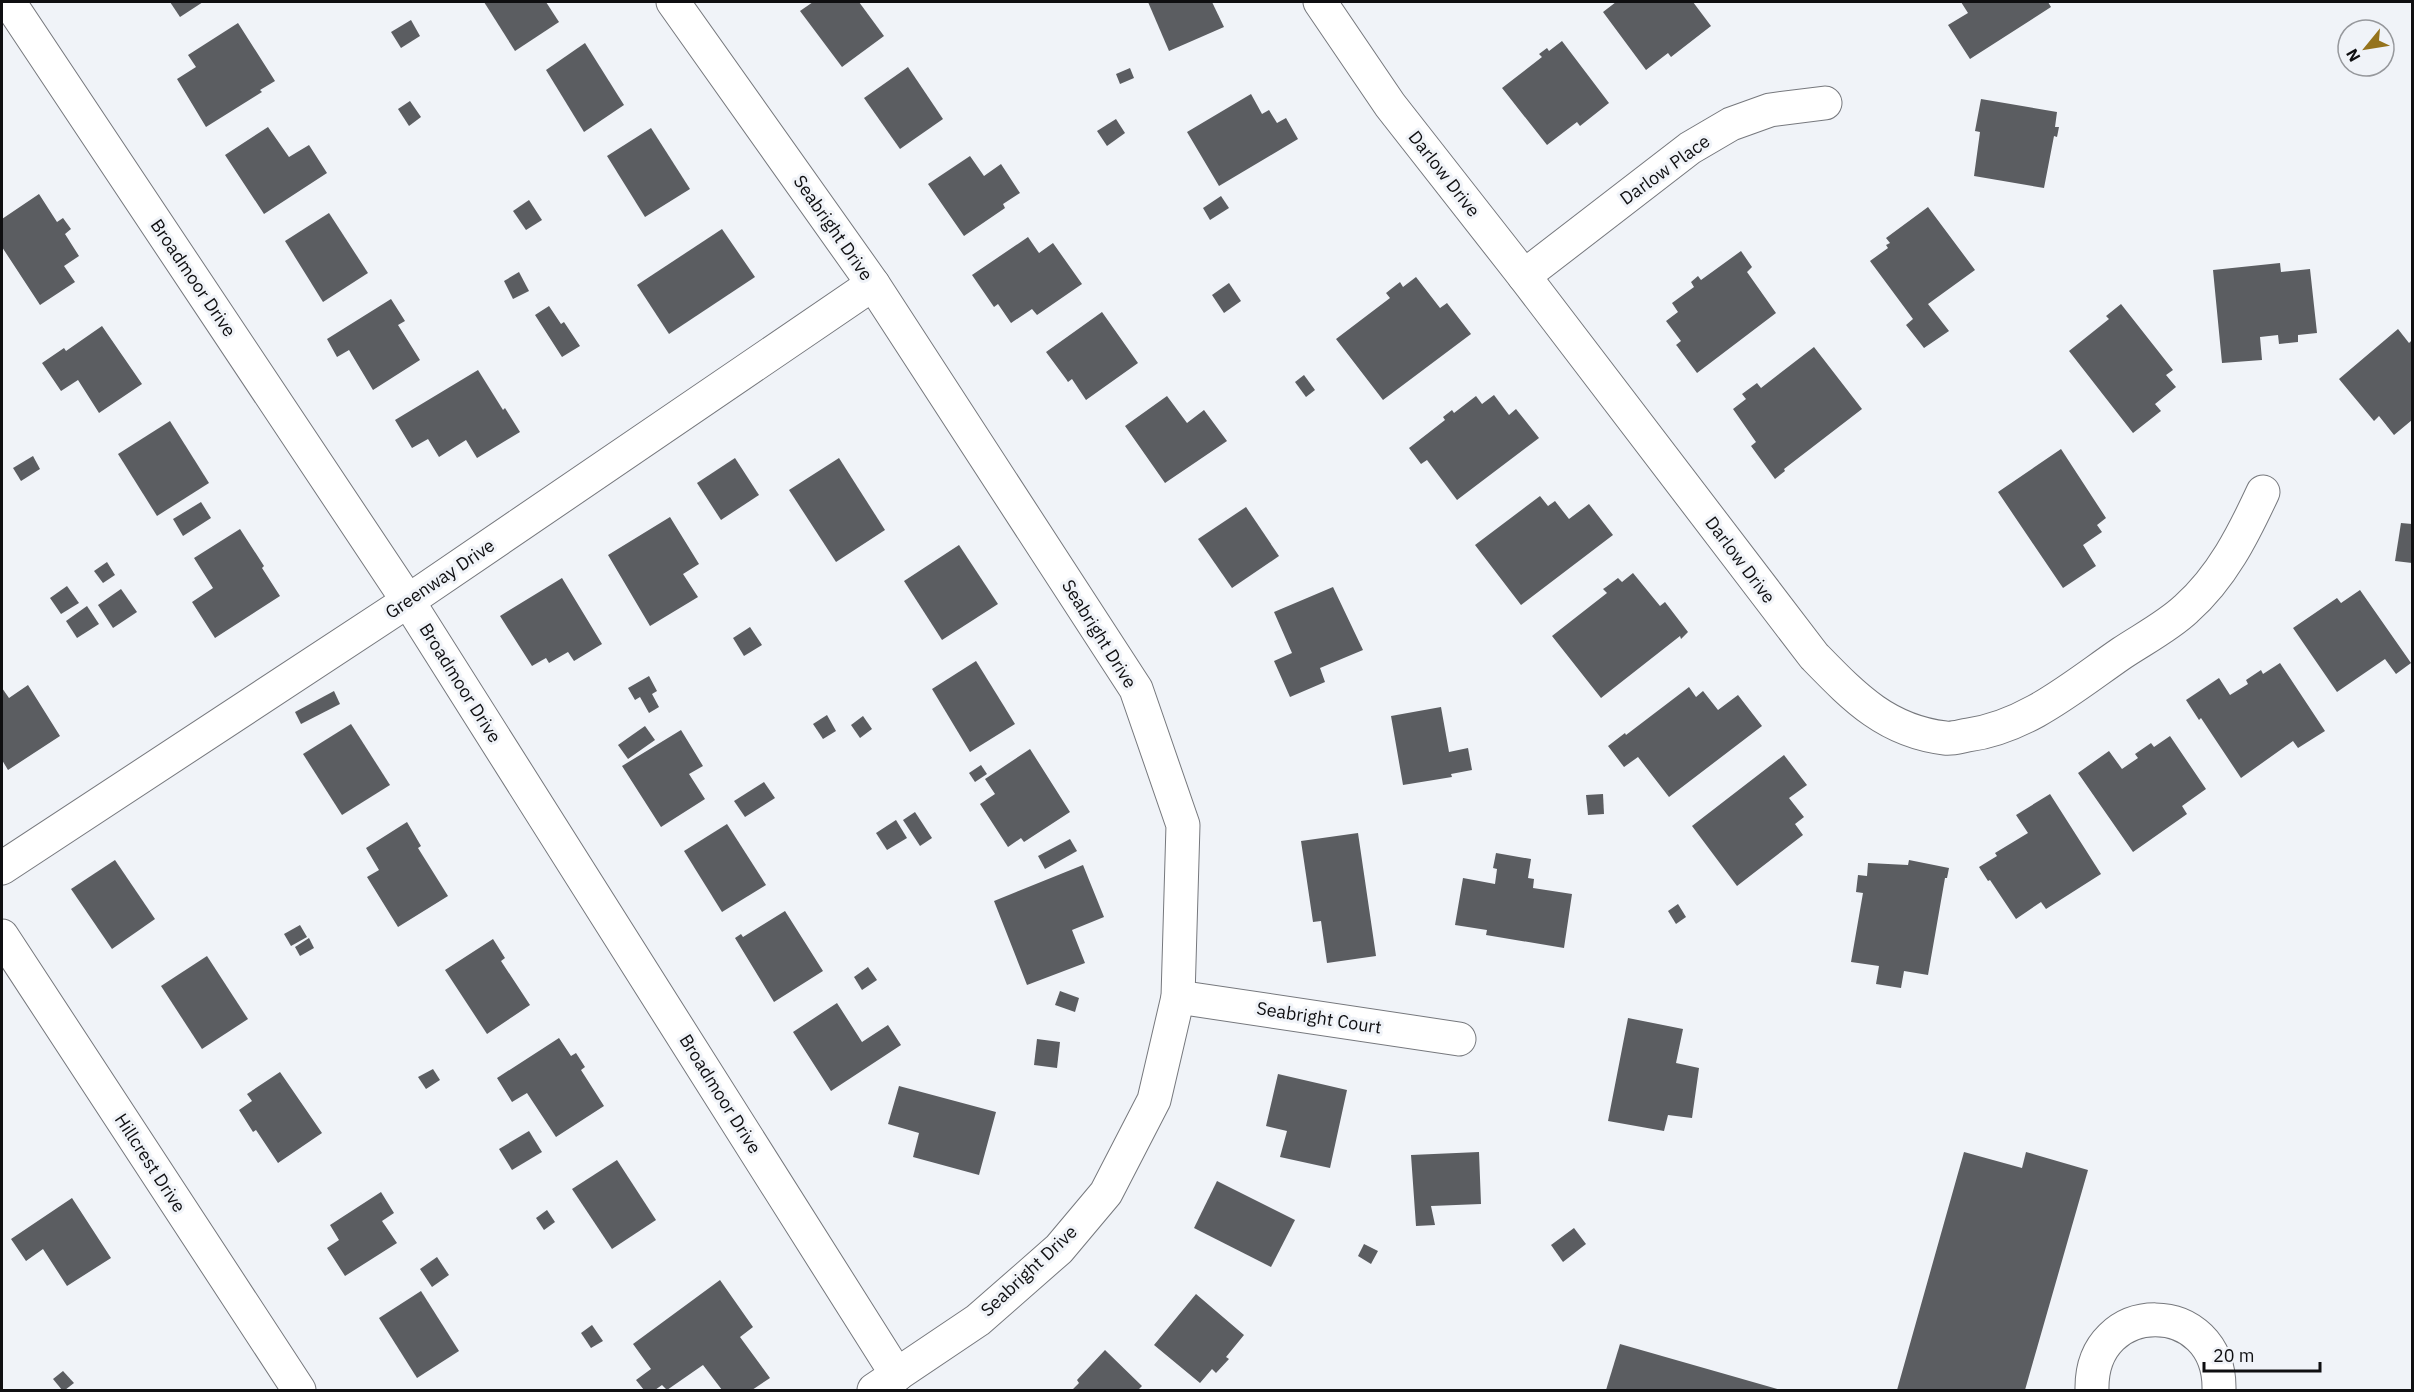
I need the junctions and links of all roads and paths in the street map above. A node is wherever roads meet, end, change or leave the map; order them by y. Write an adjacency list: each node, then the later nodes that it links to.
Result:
1 (9, 2): 8 (street, Broadmoor Drive)
2 (673, 2): 6 (street, Seabright Drive)
3 (1320, 2): 5 (street, Darlow Drive)
4 (1825, 103): 5 (street, Darlow Place)
5 (1524, 276): 7 (street, Darlow Drive)
6 (873, 284): 8 (street, Greenway Drive); 11 (street, Seabright Drive)
7 (2263, 492)
8 (408, 601): 9 (street, Greenway Drive); 13 (street, Broadmoor Drive)
9 (2, 868)
10 (2, 936): 14 (street, Hillcrest Drive)
11 (1178, 997): 12 (street, Seabright Court); 13 (street, Seabright Drive)
12 (1459, 1039)
13 (886, 1383)
14 (299, 1390)
15 (2092, 1390): 16 (street)
16 (2219, 1390)

